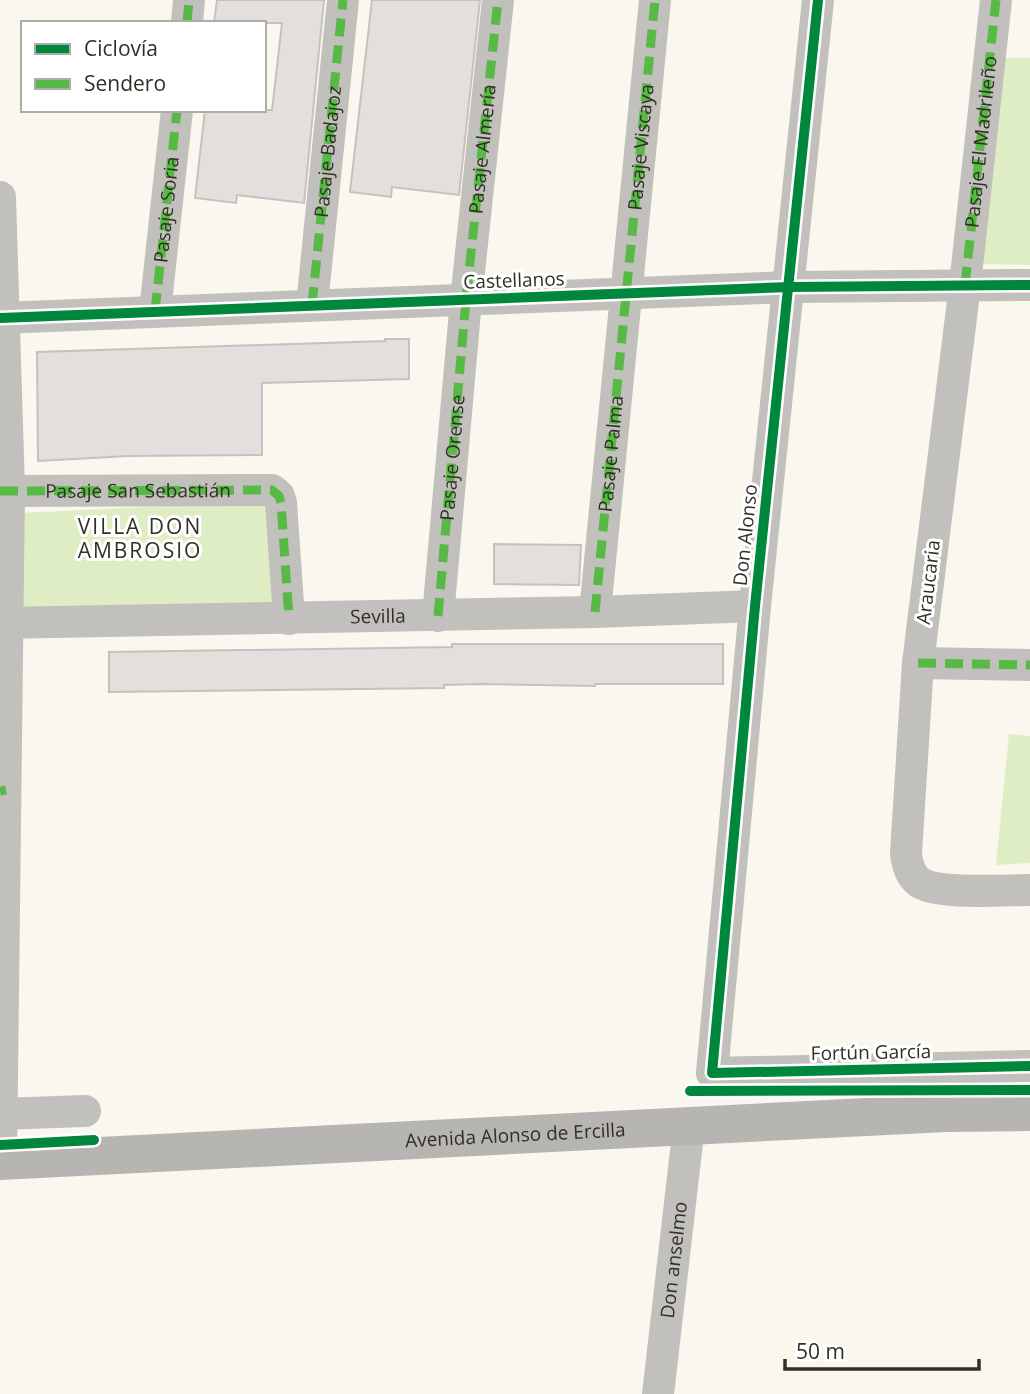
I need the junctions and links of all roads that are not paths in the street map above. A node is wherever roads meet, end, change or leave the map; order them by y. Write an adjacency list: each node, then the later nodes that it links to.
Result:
1 (189, 0): 7 (street)
2 (343, 0): 15 (street, Pasaje Badajoz)
3 (498, 0): 14 (street, Pasaje Almería)
4 (655, 0): 13 (street, Pasaje Viscaya)
5 (818, 0): 12 (street, Don Alonso)
6 (996, 0): 10 (street, Pasaje El Madrileño)
7 (187, 21)
8 (177, 112): 16 (street, Pasaje Soria)
9 (0, 197): 17 (street)
10 (965, 285): 11 (street, Castellanos); 12 (street, Castellanos); 24 (street, Araucaria)
11 (1030, 285)
12 (790, 287): 13 (street, Castellanos); 19 (street, Don Alonso)
13 (626, 293): 14 (street, Castellanos); 20 (street, Pasaje Palma)
14 (467, 300): 15 (street, Castellanos); 21 (street, Pasaje Orense)
15 (312, 305): 16 (street, Castellanos)
16 (155, 311): 17 (street, Castellanos)
17 (1, 318): 18 (street)
18 (4, 490): 22 (street, Pasaje San Sebastián); 23 (street)
19 (755, 606): 20 (street, Sevilla); 31 (street, Don Alonso)
20 (595, 612): 21 (street, Sevilla)
21 (438, 616): 22 (street, Sevilla)
22 (289, 619): 23 (street, Sevilla)
23 (4, 623): 26 (street)
24 (918, 663): 25 (street); 28 (street, Araucaria)
25 (1030, 665)
26 (3, 791): 27 (street)
27 (2, 872): 29 (street)
28 (1030, 890)
29 (2, 940): 34 (street)
30 (1030, 1066): 31 (street, Fortún García)
31 (712, 1073)
32 (85, 1111): 34 (street)
33 (1030, 1112): 35 (main road, Avenida Alonso de Ercilla)
34 (0, 1114): 36 (street)
35 (689, 1125): 36 (main road, Avenida Alonso de Ercilla); 37 (street, Don anselmo)
36 (0, 1160)
37 (658, 1394)

